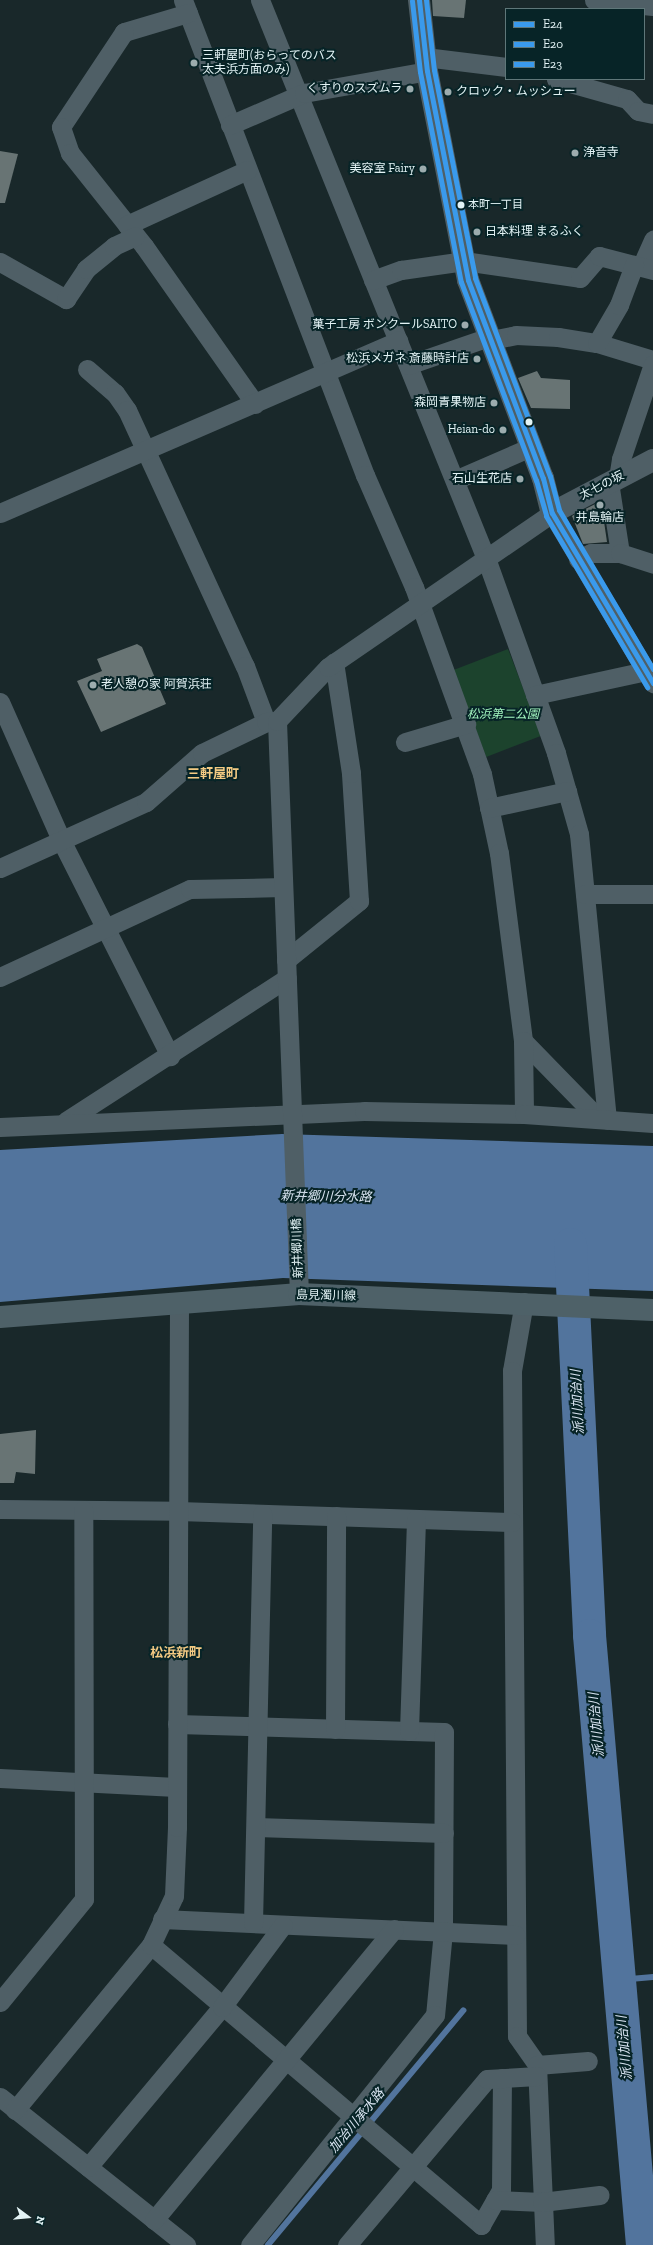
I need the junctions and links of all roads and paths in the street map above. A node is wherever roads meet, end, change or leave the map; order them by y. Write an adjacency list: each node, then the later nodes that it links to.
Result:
1 (260, 0): 9 (street)
2 (418, 0): 6 (street)
3 (594, 0): 4 (street)
4 (653, 6)
5 (185, 7): 11 (street); 13 (street)
6 (426, 64): 7 (street); 9 (street); 15 (street)
7 (505, 67)
8 (560, 80): 10 (street)
9 (298, 95): 11 (street); 18 (street)
10 (653, 114)
11 (230, 125): 12 (street)
12 (247, 170): 13 (street); 26 (street)
13 (131, 230): 16 (street); 27 (street)
14 (653, 240): 17 (street)
15 (464, 261): 17 (street); 18 (street); 19 (street)
16 (0, 262)
17 (643, 268): 21 (street)
18 (373, 280): 20 (street)
19 (490, 339): 21 (street); 24 (street); 28 (street)
20 (398, 341): 24 (street); 26 (street)
21 (597, 343): 22 (street)
22 (653, 360)
23 (653, 364): 32 (street)
24 (408, 365): 31 (street)
25 (87, 369): 29 (street, 新井郷川橋)
26 (327, 373): 27 (street); 39 (street)
27 (255, 404): 29 (street)
28 (531, 447): 31 (street); 34 (street)
29 (145, 452): 33 (street); 44 (street, 新井郷川橋)
30 (653, 460): 32 (street, 太七の坂)
31 (455, 480): 37 (street)
32 (614, 480): 34 (street, 太七の坂); 35 (street)
33 (0, 513)
34 (552, 513): 36 (street); 37 (street)
35 (620, 553): 36 (street); 38 (street)
36 (578, 559): 41 (street)
37 (487, 561): 39 (street); 42 (street)
38 (653, 564)
39 (418, 605): 40 (street); 45 (street)
40 (334, 662): 44 (street); 55 (street)
41 (650, 677): 42 (street)
42 (535, 695): 47 (street)
43 (0, 702): 49 (street)
44 (271, 721): 49 (street); 51 (street, 新井郷川橋)
45 (466, 724): 46 (street); 48 (street)
46 (405, 742)
47 (567, 791): 48 (street); 52 (street)
48 (489, 808): 57 (street)
49 (62, 842): 50 (street); 54 (street)
50 (0, 868)
51 (283, 887): 54 (street); 55 (street, 新井郷川橋)
52 (585, 894): 53 (street); 60 (street)
53 (653, 894)
54 (106, 929): 56 (street); 58 (street)
55 (287, 969): 58 (street); 61 (street, 新井郷川橋)
56 (0, 977)
57 (523, 1042): 59 (street); 60 (street)
58 (170, 1056): 62 (street)
59 (524, 1114): 60 (street); 61 (street)
60 (603, 1119): 63 (street)
61 (294, 1121): 62 (street); 65 (street, 新井郷川橋)
62 (64, 1122): 64 (street)
63 (653, 1122)
64 (0, 1127)
65 (299, 1294): 66 (main road, 島見濁川線); 67 (main road, 島見濁川線)
66 (524, 1302): 68 (main road, 島見濁川線); 76 (street)
67 (180, 1303): 69 (main road, 島見濁川線); 72 (street)
68 (653, 1310)
69 (0, 1317)
70 (0, 1509): 71 (street)
71 (83, 1510): 72 (street); 82 (street)
72 (178, 1511): 73 (street); 77 (street)
73 (262, 1514): 74 (street); 78 (street)
74 (336, 1516): 75 (street); 79 (street)
75 (416, 1519): 76 (street); 80 (street)
76 (512, 1522): 91 (street)
77 (177, 1724): 78 (street); 83 (street)
78 (258, 1726): 79 (street); 84 (street)
79 (335, 1729): 80 (street)
80 (409, 1731): 85 (street)
81 (0, 1778): 82 (street)
82 (86, 1782): 83 (street); 93 (street)
83 (176, 1787): 86 (street)
84 (256, 1827): 85 (street); 87 (street)
85 (444, 1833): 90 (street)
86 (162, 1920): 87 (street); 92 (street)
87 (253, 1923): 88 (street)
88 (282, 1924): 89 (street); 94 (street)
89 (394, 1929): 90 (street); 96 (street)
90 (443, 1931): 91 (street); 101 (street)
91 (516, 1934): 97 (street)
92 (151, 1945): 94 (street); 100 (street)
93 (0, 2002)
94 (222, 2007): 96 (street); 102 (street)
95 (588, 2061): 97 (street)
96 (285, 2062): 101 (street); 107 (street)
97 (537, 2071): 98 (street); 106 (street)
98 (502, 2078): 103 (street); 105 (street)
99 (0, 2097): 100 (street)
100 (15, 2110): 102 (street)
101 (352, 2118): 103 (street); 109 (street)
102 (88, 2167): 107 (street)
103 (413, 2169): 105 (street); 110 (street)
104 (600, 2195): 106 (street)
105 (495, 2200): 106 (street)
106 (542, 2202): 111 (street)
107 (154, 2220): 108 (street)
108 (186, 2245)
109 (250, 2245)
110 (348, 2245)
111 (545, 2245)

